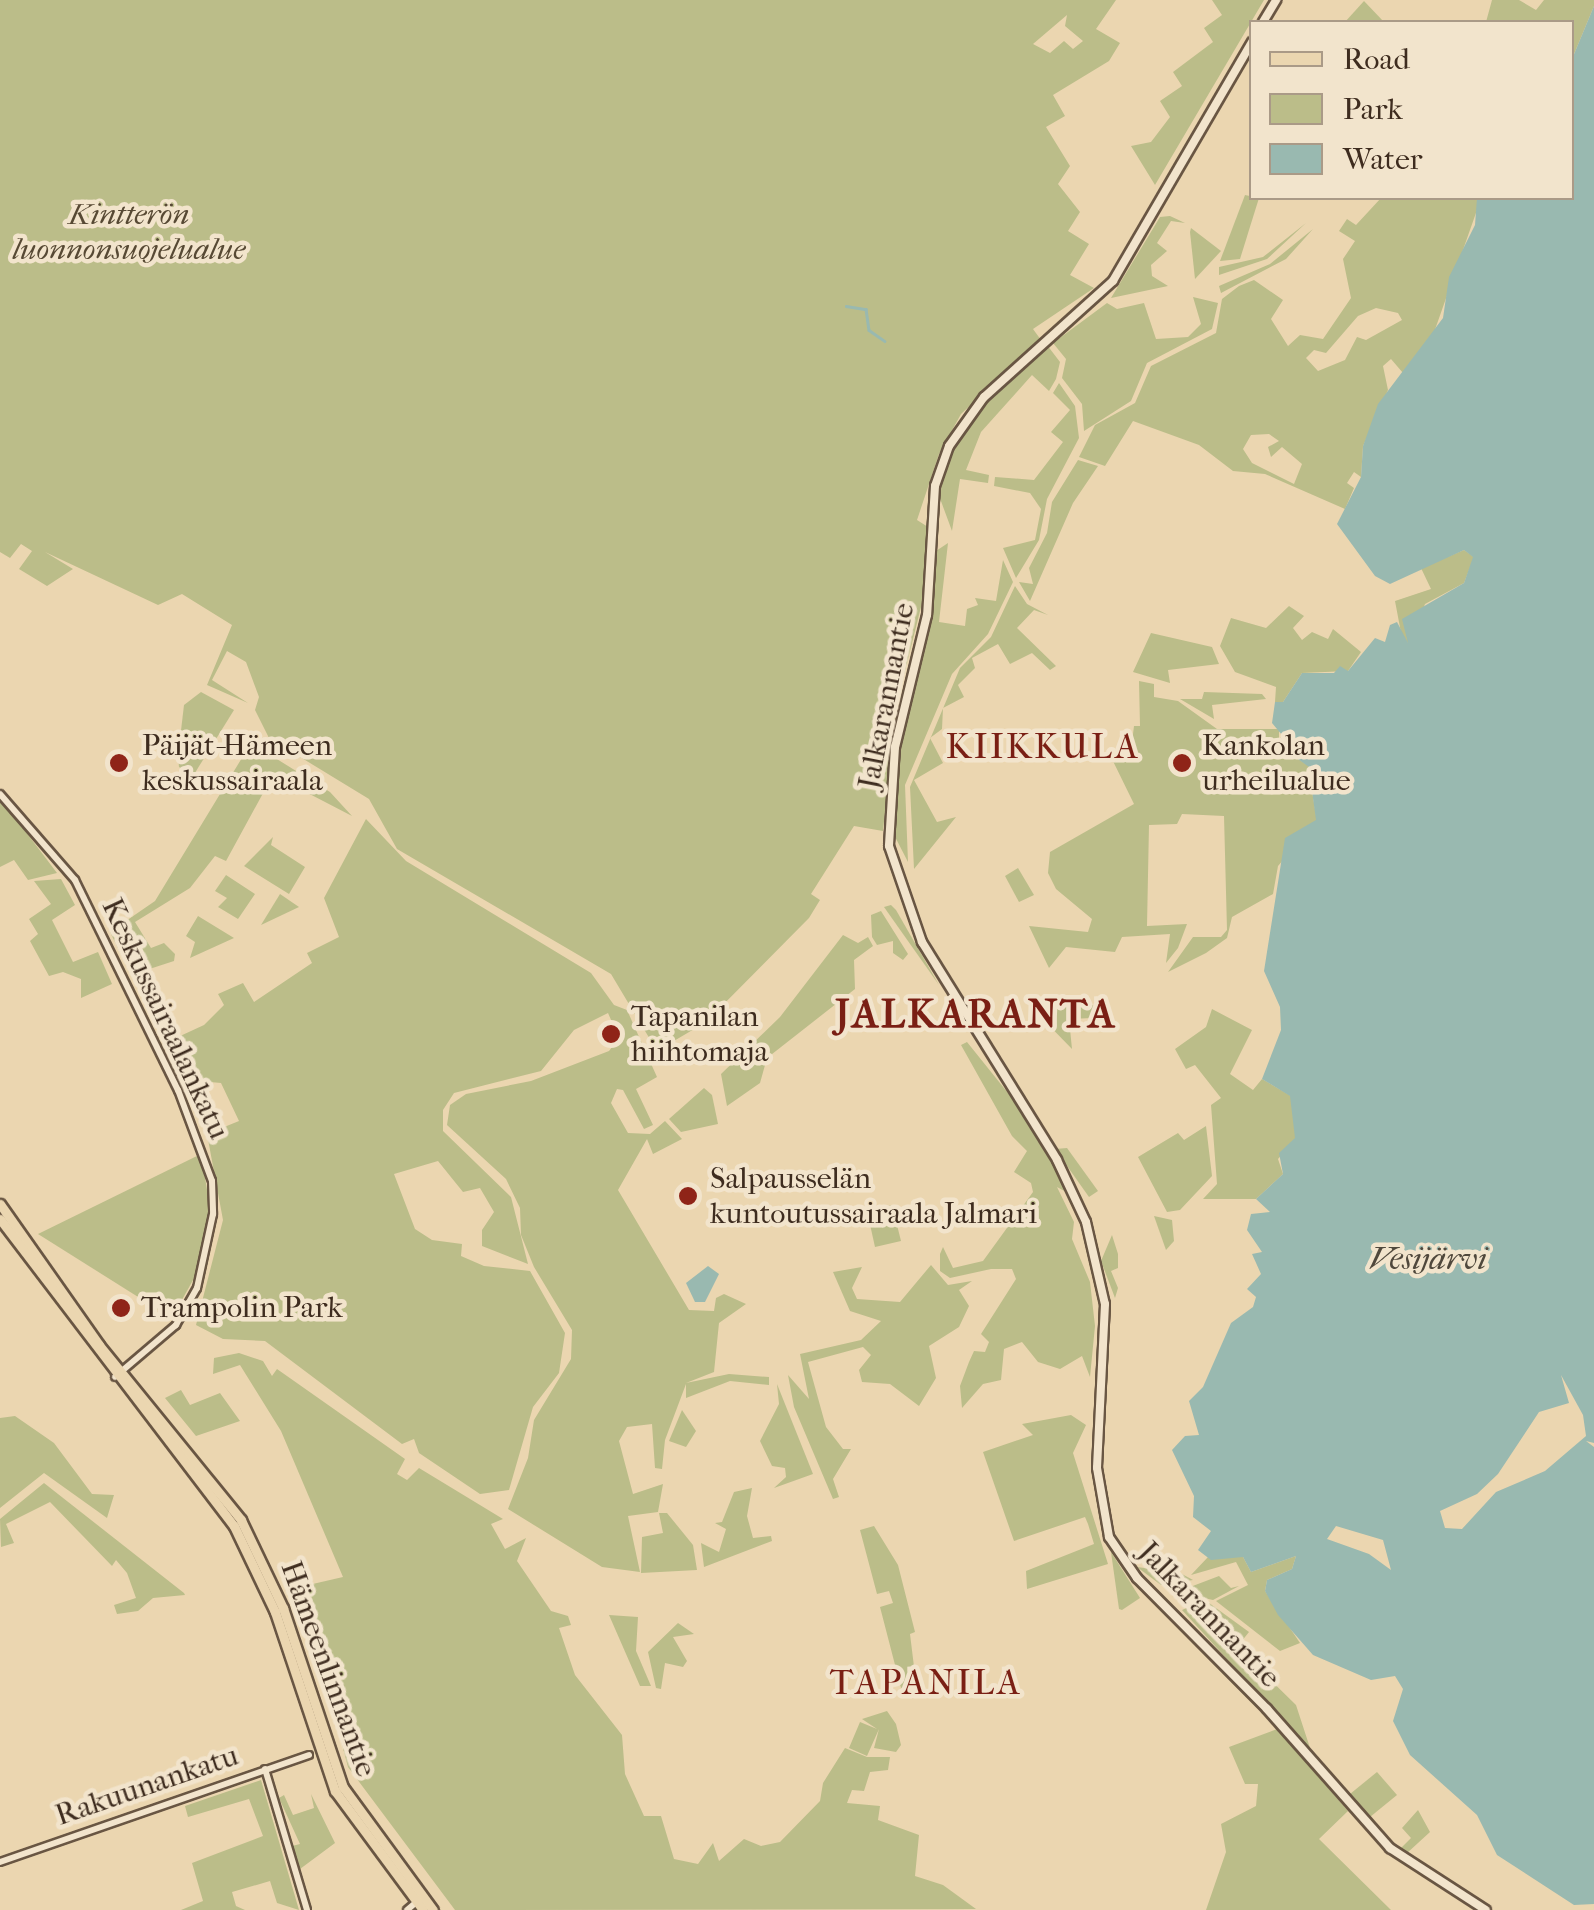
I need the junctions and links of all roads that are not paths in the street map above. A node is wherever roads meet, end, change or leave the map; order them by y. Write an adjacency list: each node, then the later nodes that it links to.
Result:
1 (1249, 47): 13 (main road, Jalkarannantie)
2 (0, 794): 5 (street, Keskussairaalankatu)
3 (0, 1204): 5 (main road, Hämeenlinnantie)
4 (0, 1219): 5 (main road, Hämeenlinnantie)
5 (118, 1374): 6 (main road, Hämeenlinnantie); 9 (main road, Hämeenlinnantie)
6 (312, 1750): 7 (street, Rakuunankatu); 9 (main road, Hämeenlinnantie)
7 (265, 1770): 8 (street, Rakuunankatu); 10 (street)
8 (0, 1862)
9 (420, 1906): 11 (street); 12 (main road, Hämeenlinnantie)
10 (307, 1910)
11 (406, 1910)
12 (433, 1910)
13 (1486, 1910)

